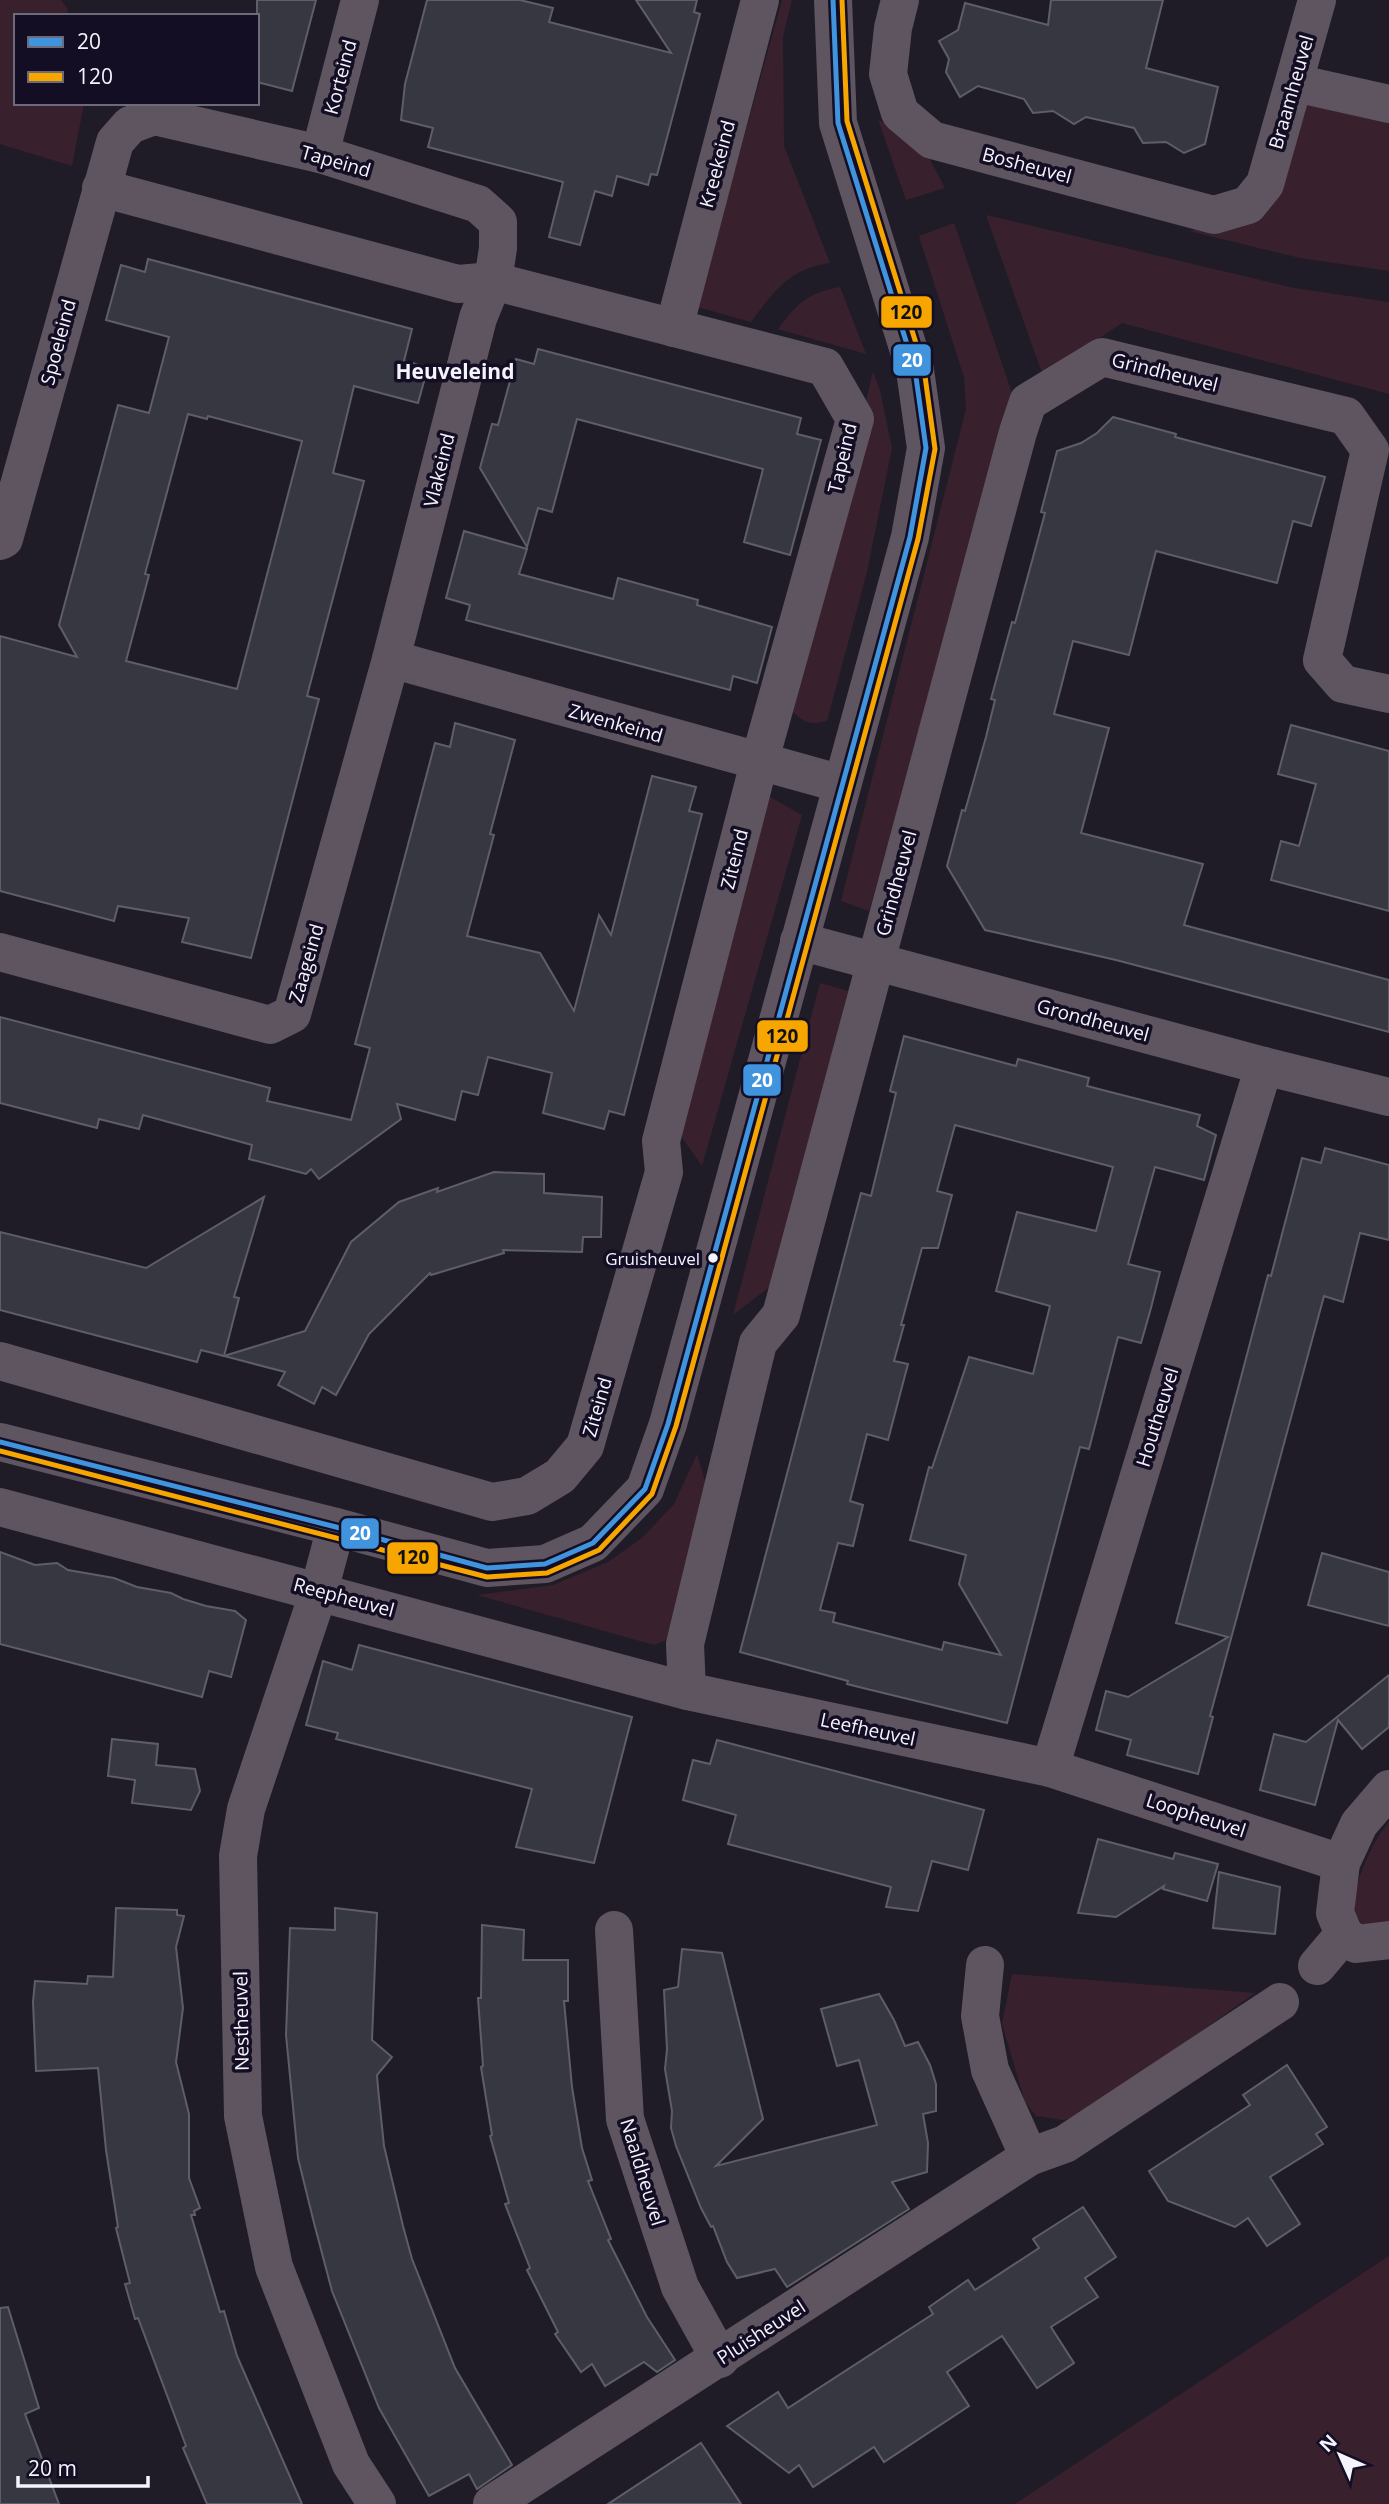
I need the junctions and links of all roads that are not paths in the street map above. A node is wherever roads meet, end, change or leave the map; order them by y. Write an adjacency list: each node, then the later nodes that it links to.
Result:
1 (360, 0): 9 (street, Korteind)
2 (760, 0): 13 (street, Kreekeind)
3 (833, 0): 18 (street)
4 (900, 0): 10 (street, Bosheuvel)
5 (1317, 0): 6 (street, Braamheuvel)
6 (1295, 83): 7 (street); 10 (street, Braamheuvel)
7 (1389, 104)
8 (115, 142): 9 (street, Tapeind); 11 (street, Spoeleind)
9 (320, 155): 12 (street, Tapeind)
10 (1265, 184)
11 (100, 188): 12 (street, Tapeind); 14 (street, Spoeleind)
12 (494, 282): 13 (street, Tapeind); 15 (street, Vlakeind)
13 (674, 328): 17 (street, Tapeind)
14 (0, 541)
15 (391, 659): 17 (street, Zwenkeind); 20 (street, Zaageind)
16 (1389, 694): 21 (street, Grindheuvel)
17 (759, 763): 18 (street, Zwenkeind); 24 (street, Ziteind)
18 (842, 784): 19 (street)
19 (799, 941): 21 (street, Grondheuvel); 27 (street)
20 (0, 952)
21 (875, 961): 22 (street, Grondheuvel); 29 (street)
22 (1264, 1066): 23 (street, Grondheuvel); 30 (street, Houtheuvel)
23 (1389, 1097)
24 (0, 1361)
25 (0, 1442): 27 (street)
26 (0, 1507): 28 (street, Reepheuvel)
27 (336, 1527): 28 (street, Nestheuvel)
28 (319, 1591): 29 (street, Reepheuvel); 41 (street, Nestheuvel)
29 (687, 1690): 30 (street, Leefheuvel)
30 (1050, 1768): 32 (street, Loopheuvel)
31 (1389, 1789): 32 (street)
32 (1341, 1863): 34 (street)
33 (614, 1930): 40 (street, Naaldheuvel)
34 (1344, 1934): 35 (street); 37 (street)
35 (1389, 1940)
36 (985, 1965): 39 (street)
37 (1317, 1966)
38 (1280, 2002): 39 (street, Pluisheuvel)
39 (1029, 2157): 40 (street, Pluisheuvel)
40 (719, 2359): 42 (street, Pluisheuvel)
41 (377, 2504)
42 (492, 2504)

